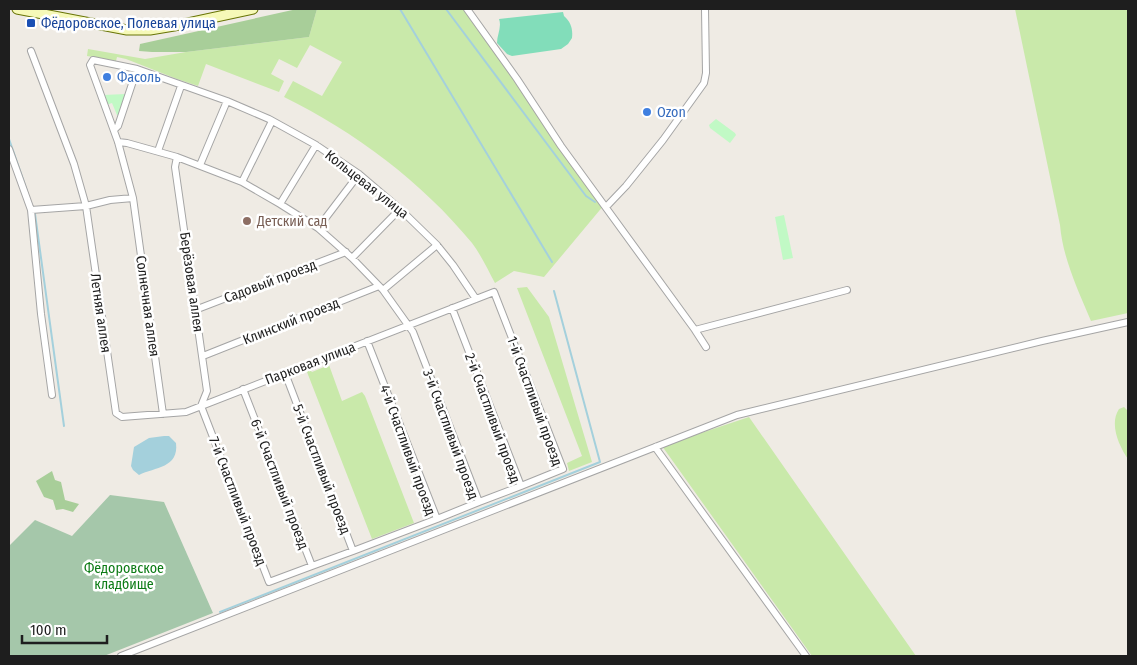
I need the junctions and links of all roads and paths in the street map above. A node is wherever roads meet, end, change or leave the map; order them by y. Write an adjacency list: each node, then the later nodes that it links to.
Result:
1 (18, 9): 2 (main road)
2 (252, 9)
3 (467, 9): 23 (street)
4 (705, 9): 23 (street)
5 (31, 51): 22 (street, Летняя аллея)
6 (90, 65): 7 (street, Кольцевая улица); 11 (street, Солнечная аллея)
7 (136, 70): 8 (street, Кольцевая улица); 11 (street)
8 (181, 86): 9 (street, Кольцевая улица); 15 (street)
9 (227, 101): 10 (street, Кольцевая улица); 17 (street)
10 (272, 121): 13 (street, Кольцевая улица); 19 (street)
11 (114, 130): 12 (street, Солнечная аллея)
12 (118, 142): 15 (street, 3-й Счастливый проезд); 20 (street, Солнечная аллея)
13 (316, 145): 18 (street, Кольцевая улица); 21 (street)
14 (9, 149): 25 (street)
15 (158, 151): 16 (street, 3-й Счастливый проезд)
16 (177, 157): 17 (street, 3-й Счастливый проезд); 35 (street, Берёзовая аллея)
17 (200, 165): 19 (street, 3-й Счастливый проезд)
18 (359, 174): 24 (street, Кольцевая улица); 26 (street)
19 (242, 182): 21 (street, 3-й Счастливый проезд)
20 (133, 198): 22 (street); 46 (street, Солнечная аллея)
21 (280, 204): 26 (street, 3-й Счастливый проезд)
22 (86, 206): 25 (street); 47 (street, Летняя аллея)
23 (606, 207): 38 (street)
24 (400, 209): 27 (street, Кольцевая улица); 29 (street)
25 (31, 210): 44 (street)
26 (318, 228): 28 (street, 3-й Счастливый проезд)
27 (437, 245): 30 (street, Клинский проезд); 33 (street, Кольцевая улица)
28 (346, 252): 29 (street, 3-й Счастливый проезд); 35 (street, Садовый проезд)
29 (352, 258): 30 (street, 3-й Счастливый проезд)
30 (381, 288): 37 (street, 3-й Счастливый проезд); 41 (street, Клинский проезд)
31 (847, 290): 38 (street)
32 (494, 292): 33 (street, Парковая улица); 49 (street, 1-й Счастливый проезд)
33 (476, 299): 34 (street, Парковая улица)
34 (452, 308): 37 (street, Парковая улица); 49 (street, 2-й Счастливый проезд)
35 (195, 310): 41 (street, Берёзовая аллея)
36 (1128, 322): 48 (street)
37 (408, 325): 39 (street, Парковая улица); 50 (street, 3-й Счастливый проезд)
38 (695, 330): 40 (street)
39 (367, 341): 42 (street, Парковая улица); 51 (street, 4-й Счастливый проезд)
40 (706, 347)
41 (203, 356): 45 (street, Берёзовая аллея)
42 (285, 373): 43 (street, Парковая улица); 53 (street, 5-й Счастливый проезд)
43 (243, 389): 45 (street, Парковая улица); 54 (street, 6-й Счастливый проезд)
44 (52, 394)
45 (201, 406): 46 (street, Парковая улица); 54 (street, 7-й Счастливый проезд)
46 (163, 414): 47 (street, Парковая улица)
47 (122, 417)
48 (655, 447): 55 (street); 56 (street)
49 (521, 486): 50 (street, 2-й Счастливый проезд)
50 (479, 502): 51 (street, 3-й Счастливый проезд)
51 (437, 519): 52 (street, 4-й Счастливый проезд)
52 (395, 534): 53 (street, 5-й Счастливый проезд)
53 (353, 551): 54 (street, 6-й Счастливый проезд)
54 (312, 566)
55 (121, 656)
56 (806, 656)

